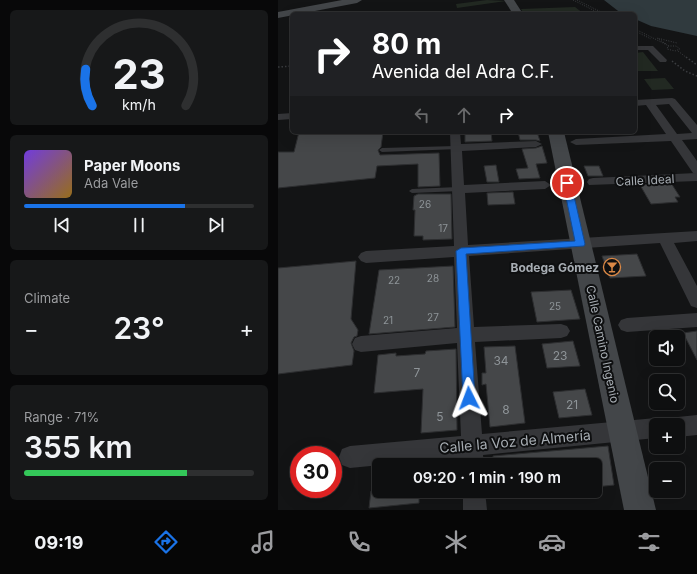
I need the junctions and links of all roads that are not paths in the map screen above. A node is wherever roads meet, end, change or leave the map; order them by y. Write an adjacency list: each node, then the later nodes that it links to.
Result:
1 (357, 0): 4 (street)
2 (509, 0): 3 (street)
3 (517, 12)
4 (278, 14)
5 (637, 48): 6 (street)
6 (664, 60)
7 (649, 102): 8 (street); 11 (street); 14 (street)
8 (637, 103)
9 (278, 116): 10 (street)
10 (290, 116)
11 (697, 132)
12 (697, 136): 14 (street)
13 (566, 137): 14 (street); 26 (street, Calle Camino Ingenio)
14 (674, 138): 18 (street)
15 (455, 140): 16 (street); 17 (lane); 22 (street)
16 (536, 144)
17 (382, 150)
18 (697, 170)
19 (697, 177): 20 (street, Calle Ideal)
20 (593, 182)
21 (545, 185): 22 (street)
22 (458, 189): 23 (lane); 27 (street)
23 (412, 192)
24 (697, 236): 25 (street)
25 (664, 238): 26 (street); 29 (street)
26 (580, 244): 27 (street); 38 (street, Calle Camino Ingenio)
27 (461, 251): 28 (street); 33 (street)
28 (366, 257)
29 (697, 301)
30 (697, 320): 31 (street)
31 (627, 325)
32 (561, 331): 33 (street)
33 (466, 336): 34 (street); 39 (street)
34 (361, 344)
35 (697, 425): 36 (street)
36 (685, 426)
37 (649, 429): 38 (street, Calle la Voz de Almería)
38 (622, 431): 39 (street, Calle la Voz de Almería); 43 (street, Calle Camino Ingenio)
39 (472, 455): 40 (street, Calle la Voz de Almería)
40 (350, 457)
41 (474, 498): 42 (street)
42 (475, 510)
43 (640, 510)

